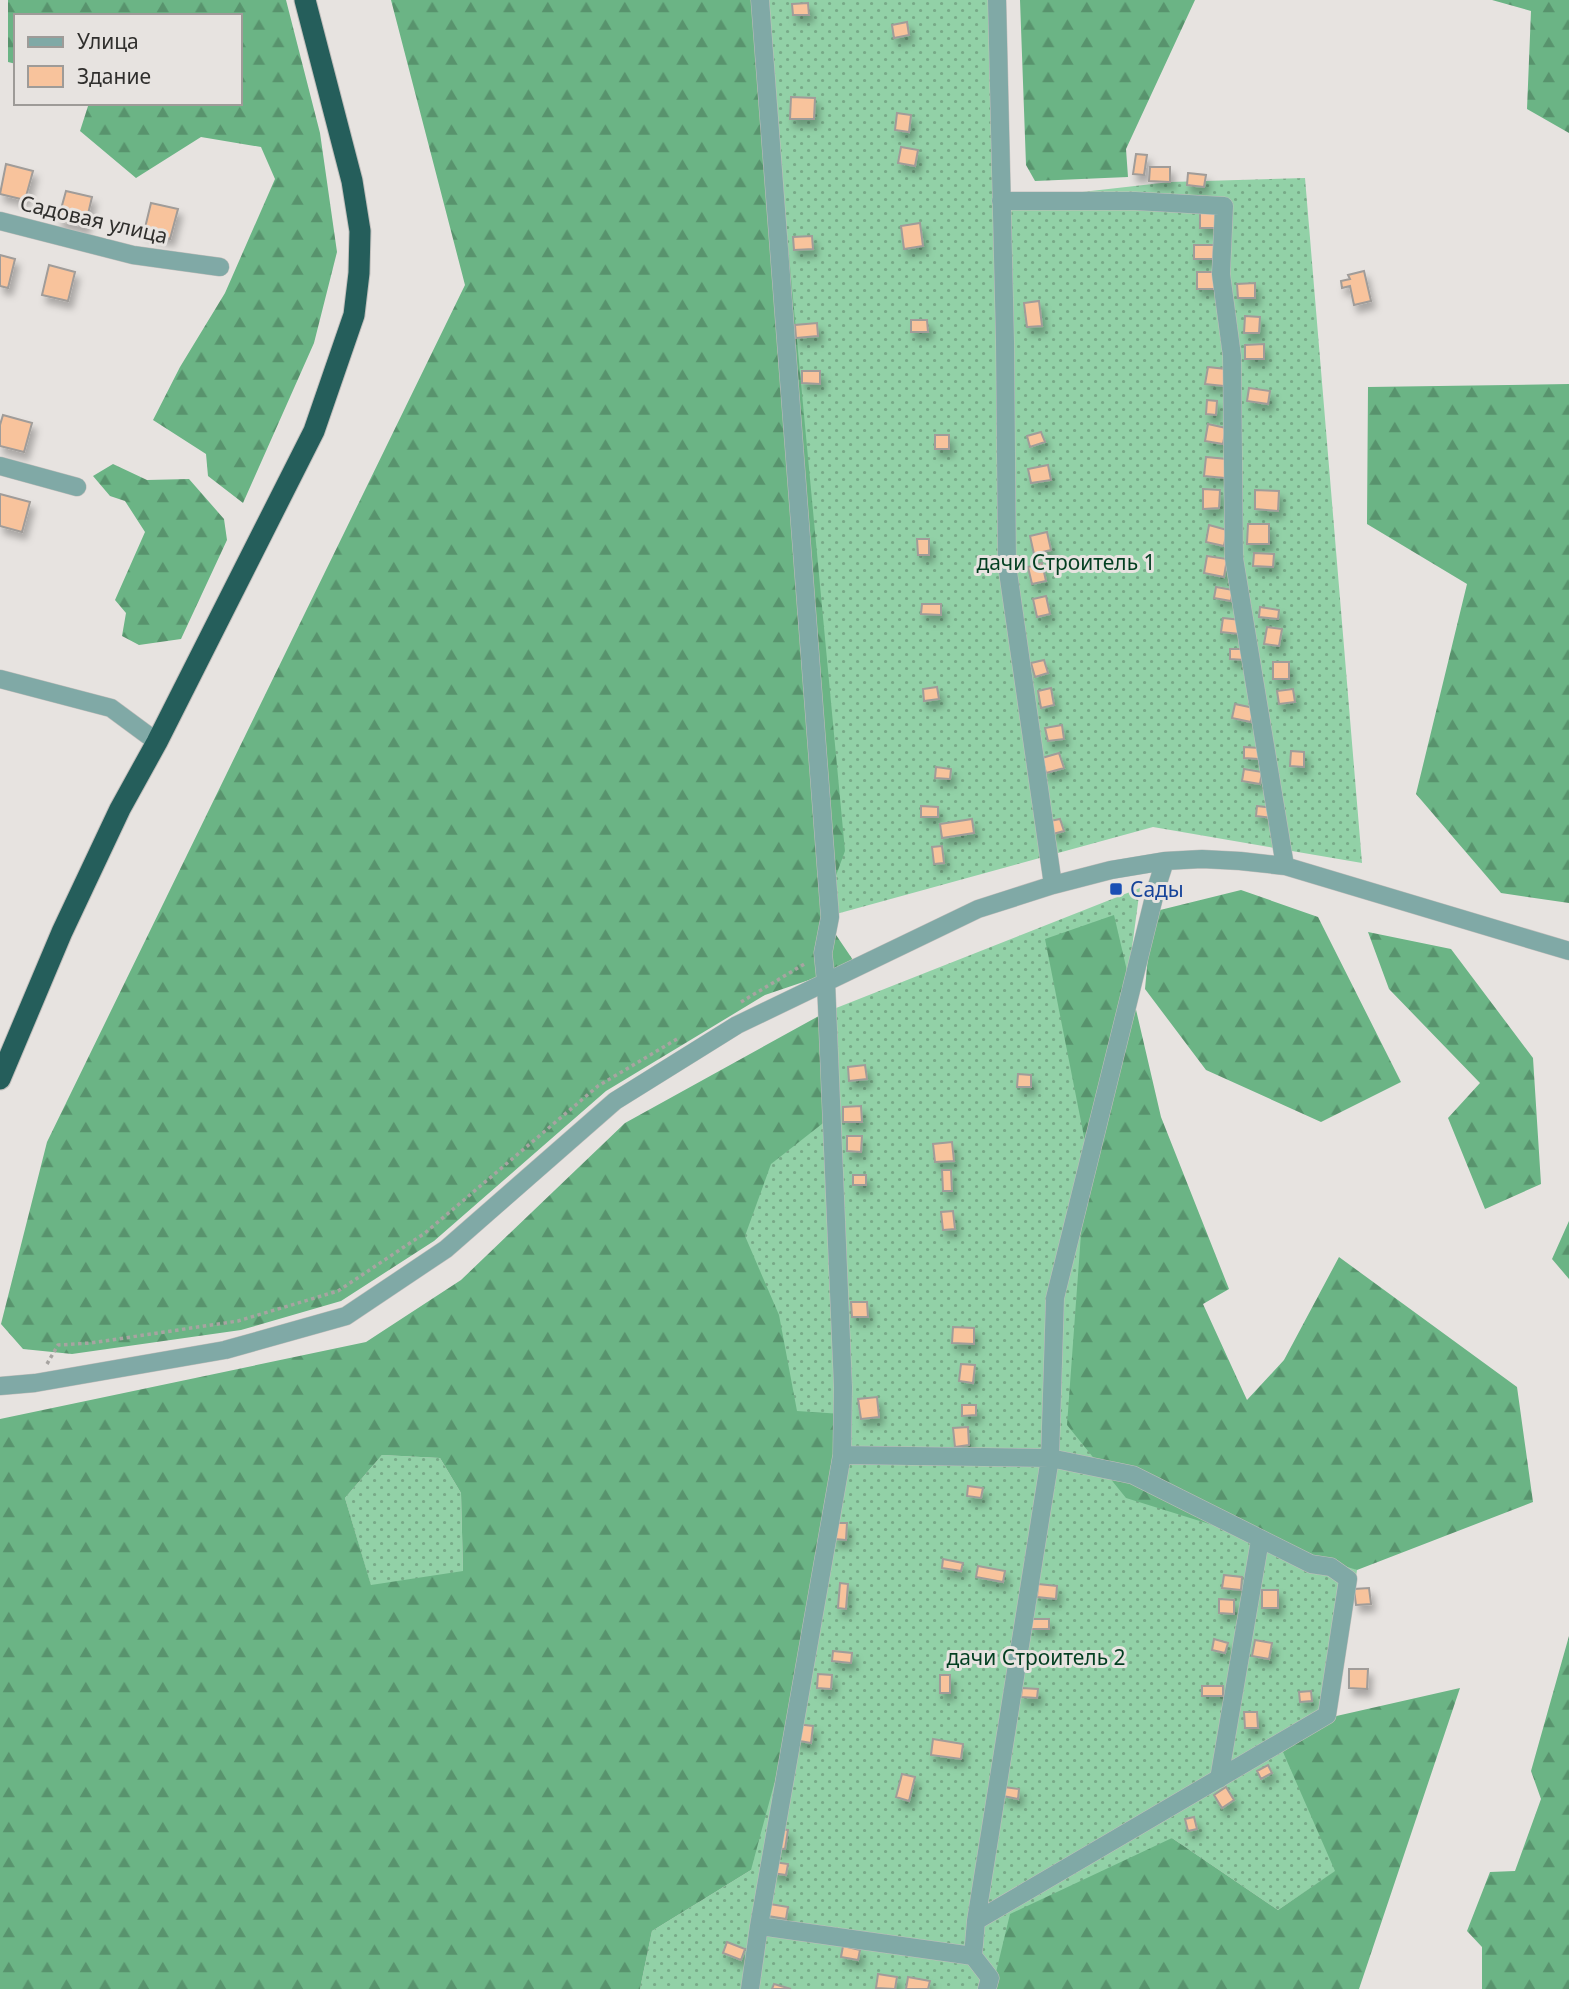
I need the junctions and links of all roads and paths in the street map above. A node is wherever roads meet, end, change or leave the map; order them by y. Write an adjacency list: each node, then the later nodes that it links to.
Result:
1 (305, 0): 10 (highway)
2 (760, 0): 15 (street)
3 (997, 0): 4 (street)
4 (1001, 201): 12 (street); 13 (street)
5 (0, 221): 6 (street, Садовая улица)
6 (220, 267)
7 (0, 466): 8 (street)
8 (77, 487)
9 (0, 679): 10 (street)
10 (157, 741): 19 (highway)
11 (1165, 861): 12 (street); 13 (street); 23 (street)
12 (1285, 866): 14 (street)
13 (1053, 885): 16 (street)
14 (1569, 951)
15 (823, 953): 16 (street); 17 (path)
16 (827, 982): 20 (street); 22 (street)
17 (740, 1002)
18 (681, 1037): 20 (path)
19 (0, 1079)
20 (35, 1383): 21 (street)
21 (0, 1386)
22 (842, 1455): 23 (street); 27 (street)
23 (1050, 1458): 24 (street); 26 (street)
24 (1260, 1540): 25 (street); 25 (street)
25 (1219, 1779): 26 (street)
26 (976, 1921): 28 (street)
27 (759, 1926): 28 (street); 29 (street)
28 (973, 1956): 30 (street)
29 (750, 1989)
30 (987, 1989)

